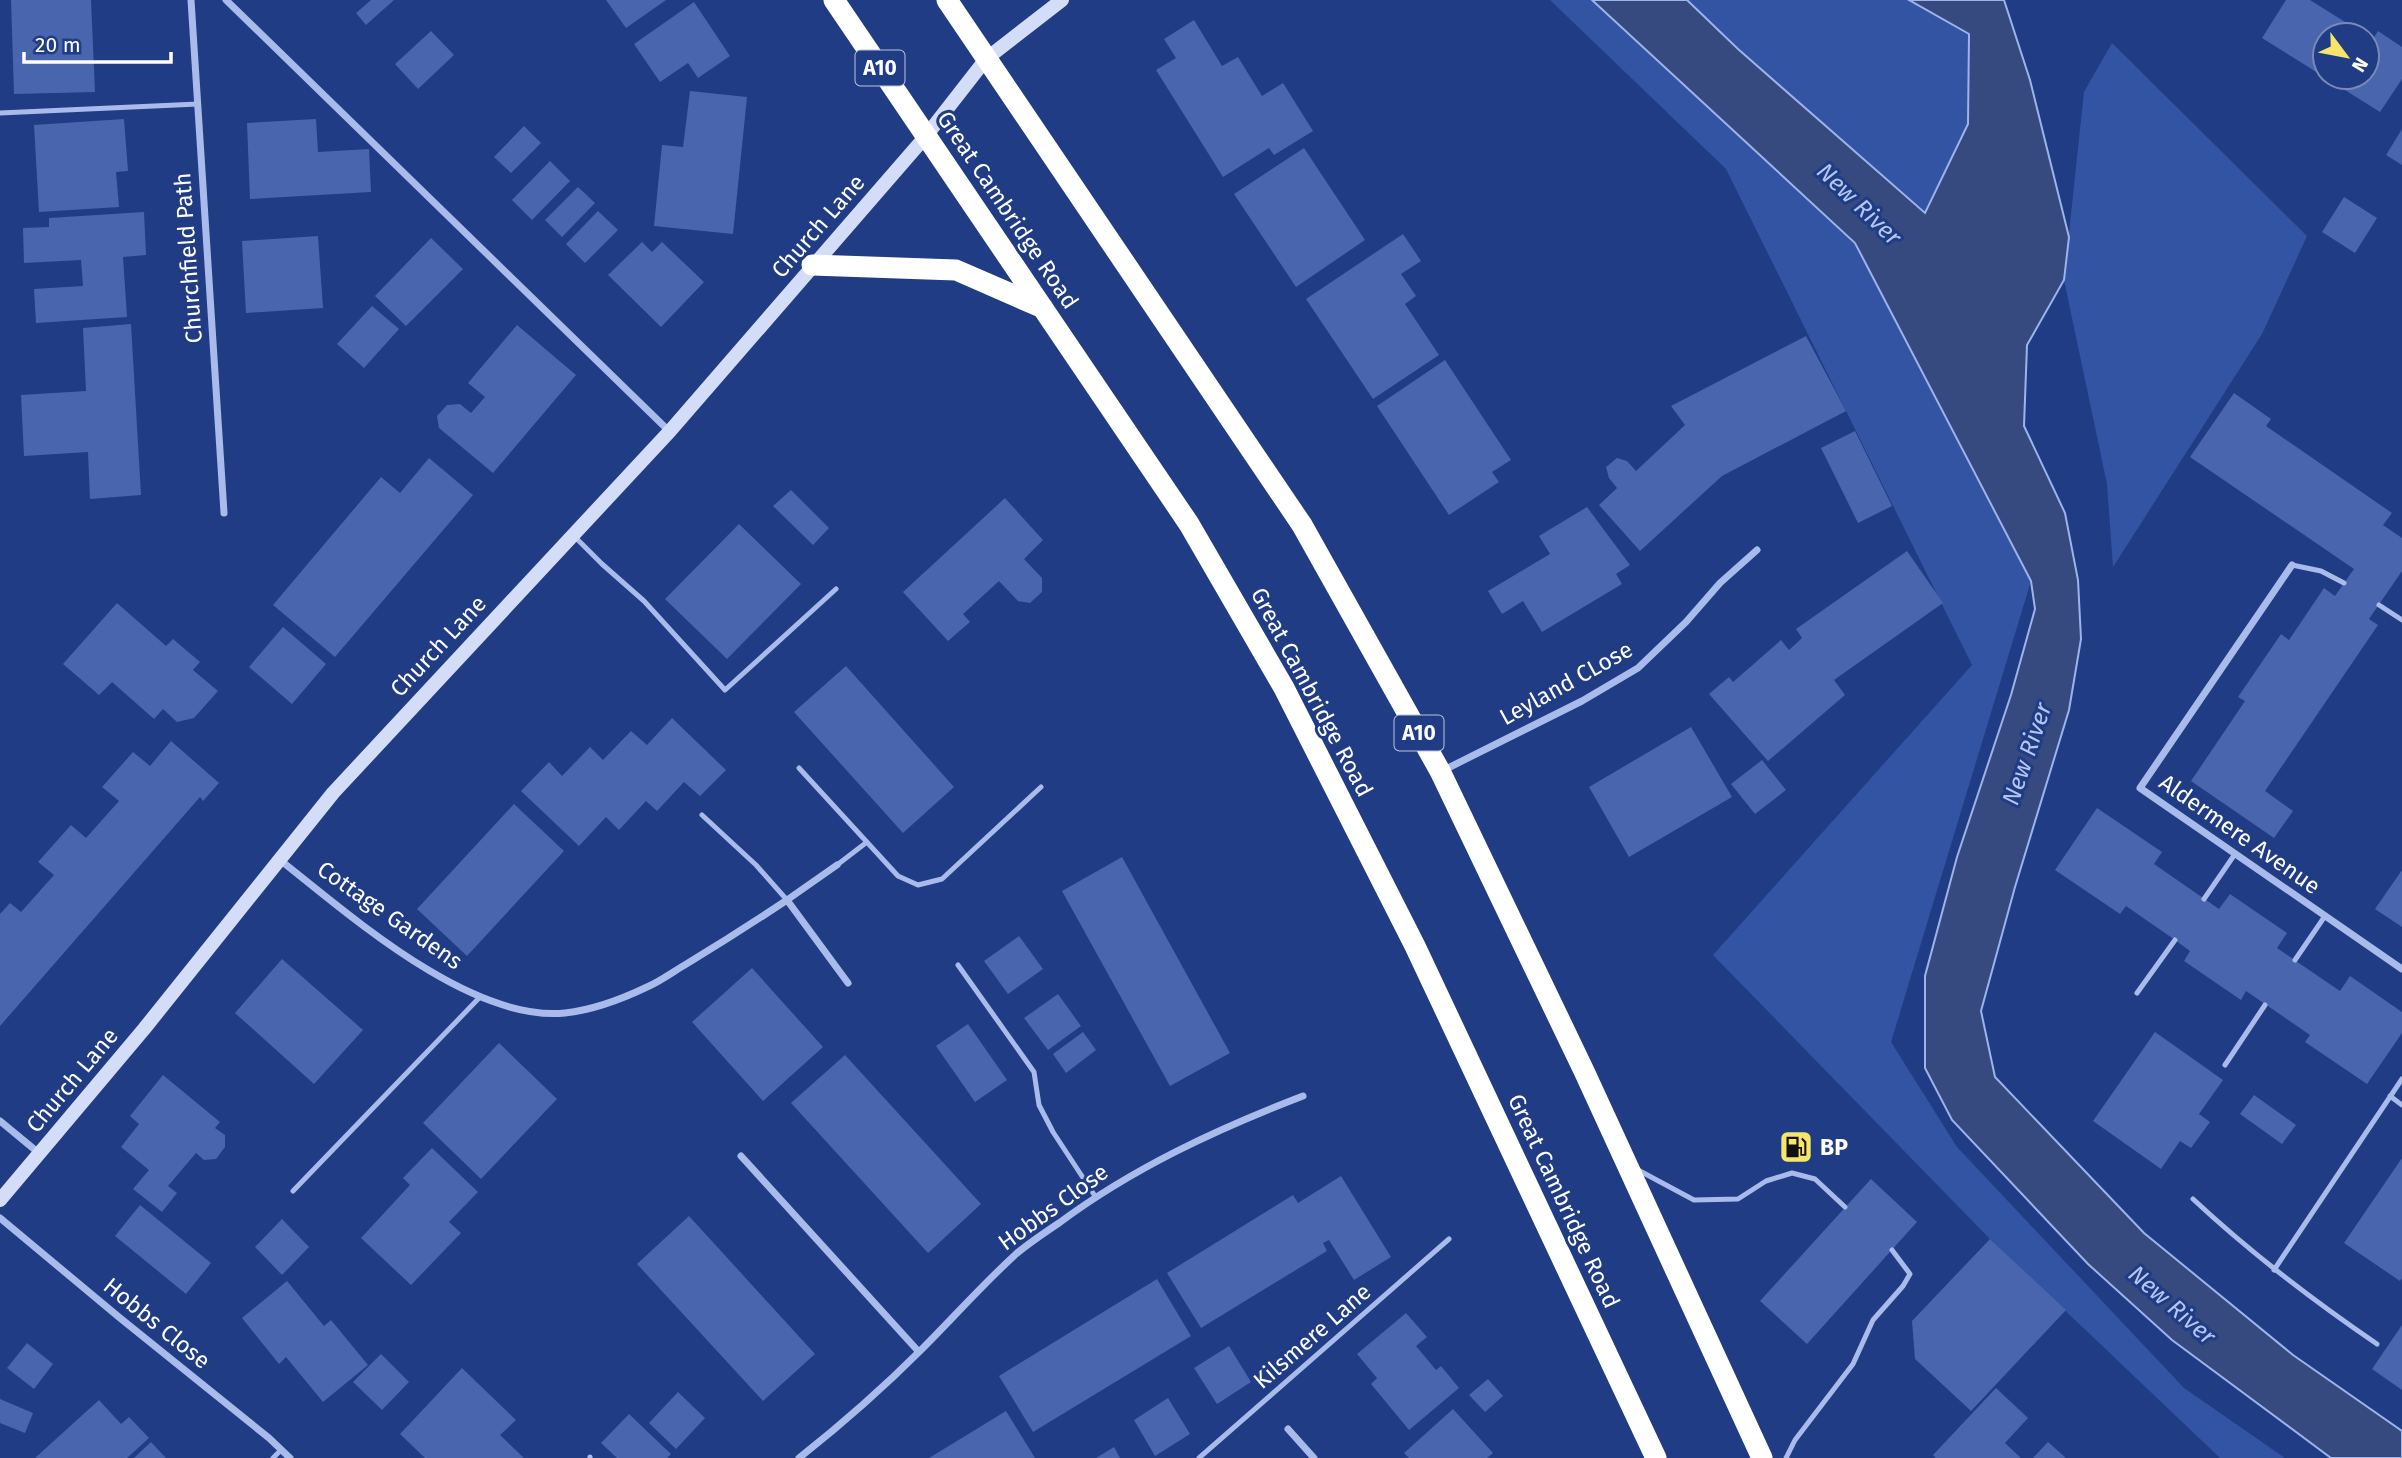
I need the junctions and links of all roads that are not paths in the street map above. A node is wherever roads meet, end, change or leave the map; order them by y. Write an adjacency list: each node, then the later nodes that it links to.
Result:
1 (191, 0): 7 (street, Churchfield Path)
2 (226, 0): 12 (street)
3 (834, 0): 9 (highway, Great Cambridge Road / A10)
4 (947, 0): 6 (highway, A10)
5 (1062, 0): 6 (street)
6 (986, 59): 9 (street, Church Lane); 22 (highway, A10)
7 (198, 104): 8 (lane); 13 (street, Churchfield Path)
8 (0, 113)
9 (926, 136): 10 (street, Church Lane); 11 (highway, Great Cambridge Road / A10)
10 (812, 265): 11 (highway); 12 (street, Church Lane)
11 (1043, 308): 67 (highway, Great Cambridge Road / A10)
12 (670, 431): 14 (street, Church Lane)
13 (224, 513)
14 (573, 535): 18 (lane); 27 (street, Church Lane)
15 (1756, 550): 22 (street, Leyland CLose)
16 (2292, 565): 17 (lane); 26 (street, Aldermere Avenue)
17 (2344, 583)
18 (836, 589)
19 (2379, 606): 20 (lane)
20 (2402, 620)
21 (799, 768): 25 (lane)
22 (1440, 771): 48 (highway, A10)
23 (1041, 787): 25 (lane)
24 (702, 815): 30 (lane)
25 (867, 842): 28 (lane)
26 (2235, 854): 29 (lane); 31 (street, Aldermere Avenue)
27 (280, 860): 38 (street, Cottage Gardens); 46 (street, Church Lane)
28 (837, 865): 30 (street, Cottage Gardens)
29 (2204, 899)
30 (787, 900): 36 (street); 38 (street, Cottage Gardens)
31 (2325, 916): 33 (lane); 35 (street, Aldermere Avenue)
32 (2175, 940): 37 (lane)
33 (2295, 960)
34 (958, 965): 50 (lane)
35 (2402, 969)
36 (848, 983)
37 (2137, 993)
38 (480, 997): 49 (lane)
39 (2265, 1004): 40 (lane)
40 (2225, 1065)
41 (2402, 1079): 43 (lane)
42 (1303, 1096): 50 (street, Hobbs Close)
43 (2390, 1096): 44 (lane); 57 (lane)
44 (2402, 1105)
45 (0, 1121): 46 (street)
46 (41, 1155): 52 (street, Church Lane)
47 (741, 1156): 59 (street)
48 (1626, 1163): 53 (lane); 68 (highway, A10)
49 (293, 1191)
50 (1095, 1196): 59 (street, Hobbs Close)
51 (2193, 1199): 57 (lane)
52 (0, 1200)
53 (1845, 1207)
54 (0, 1218): 61 (street, Hobbs Close)
55 (1448, 1239): 65 (lane, Kilsmere Lane)
56 (1892, 1250): 69 (lane)
57 (2274, 1270): 58 (lane)
58 (2377, 1344)
59 (919, 1352): 64 (street, Hobbs Close)
60 (1288, 1429): 66 (street)
61 (282, 1450): 62 (lane); 63 (street, Hobbs Close)
62 (273, 1458)
63 (290, 1458)
64 (799, 1458)
65 (1199, 1458)
66 (1314, 1458)
67 (1656, 1458)
68 (1762, 1458)
69 (1786, 1458)

